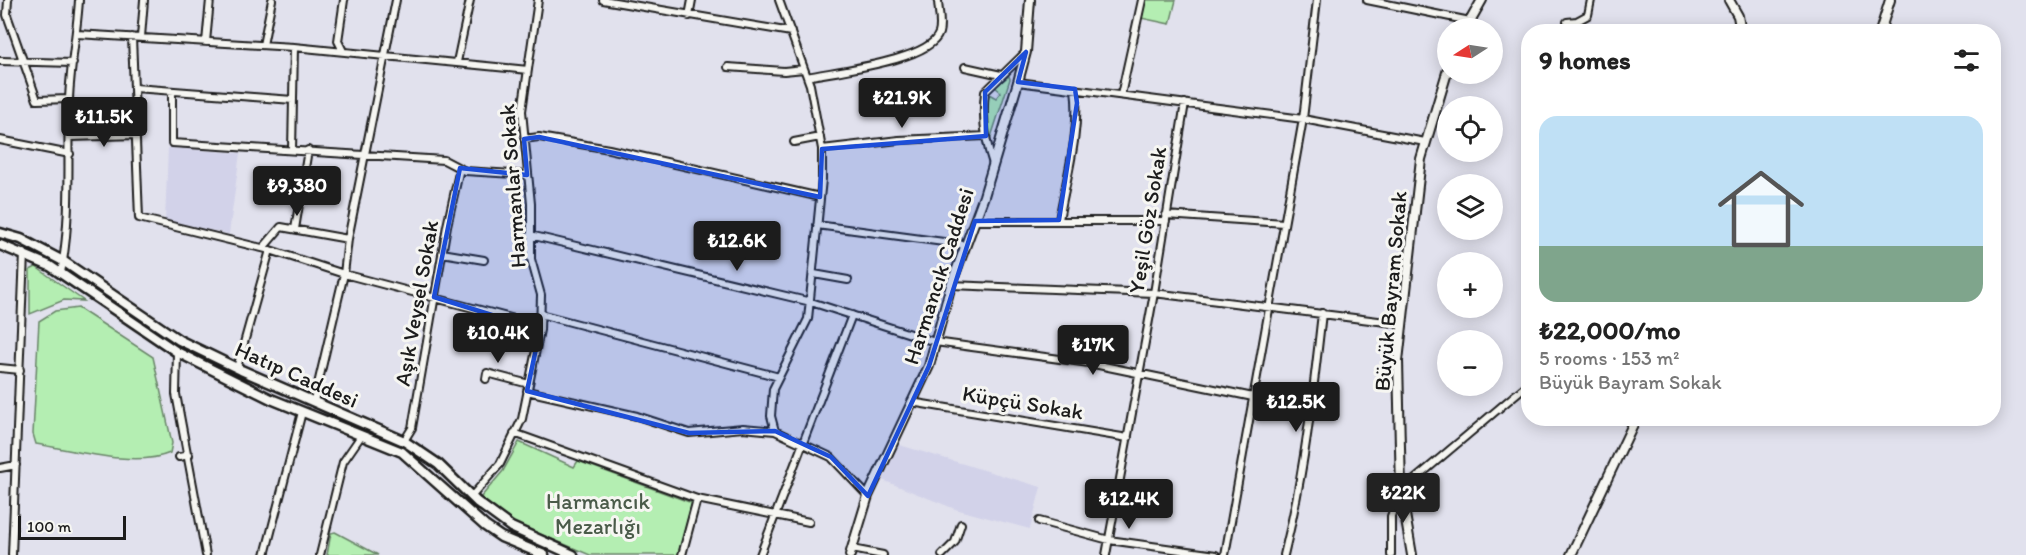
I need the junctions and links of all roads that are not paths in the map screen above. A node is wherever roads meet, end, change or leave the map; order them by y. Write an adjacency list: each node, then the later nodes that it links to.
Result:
1 (8, 0): 39 (street)
2 (79, 0): 29 (street)
3 (144, 0): 31 (street)
4 (210, 0): 32 (street)
5 (272, 0): 33 (street)
6 (344, 0): 35 (street)
7 (396, 0): 37 (street)
8 (470, 0): 40 (street)
9 (538, 0): 45 (street, Harmanlar Sokak)
10 (603, 0): 22 (street)
11 (692, 0): 22 (street)
12 (779, 0): 28 (street)
13 (938, 0): 47 (street)
14 (1030, 0): 36 (street, Harmancık Caddesi)
15 (1142, 0): 53 (street)
16 (1317, 0): 57 (street)
17 (1367, 0): 23 (street)
18 (1482, 0): 24 (street)
19 (1591, 0): 25 (street)
20 (1729, 0): 26 (street)
21 (1890, 0): 27 (street)
22 (689, 16): 28 (street)
23 (1440, 18)
24 (1472, 18)
25 (1567, 22)
26 (1740, 24)
27 (1882, 24)
28 (791, 32): 44 (street)
29 (77, 34): 30 (street); 41 (street)
30 (132, 37): 31 (street); 50 (street)
31 (141, 37): 32 (street)
32 (206, 42): 33 (street)
33 (263, 45): 34 (street)
34 (294, 47): 35 (street); 55 (street)
35 (343, 51): 37 (street)
36 (1026, 52): 46 (street); 48 (street, Harmancık Caddesi)
37 (386, 54): 40 (street); 70 (street)
38 (0, 61): 39 (street)
39 (23, 61): 41 (street); 54 (street)
40 (457, 62): 45 (street)
41 (73, 63): 54 (street)
42 (728, 67): 44 (street)
43 (965, 67): 46 (street)
44 (804, 69): 47 (street)
45 (528, 70): 62 (street, Harmanlar Sokak)
46 (1001, 75): 59 (street)
47 (807, 77): 61 (street)
48 (1018, 82): 51 (street); 71 (street, Harmancık Caddesi)
49 (1443, 84): 65 (street, Büyük Bayram Sokak)
50 (135, 88): 52 (street); 58 (street)
51 (1075, 89): 53 (street); 76 (street)
52 (172, 91): 55 (street); 67 (street)
53 (1121, 95): 56 (street)
54 (69, 99): 60 (street)
55 (293, 100): 67 (street)
56 (1185, 104): 57 (street); 75 (street, Yeşil Göz Sokak)
57 (1303, 119): 65 (street); 78 (street)
58 (136, 135): 60 (street); 86 (street)
59 (986, 136): 66 (street); 71 (street)
60 (70, 137): 69 (street)
61 (820, 137): 64 (street); 66 (street)
62 (524, 139): 73 (street, Harmanlar Sokak); 74 (street)
63 (0, 140): 69 (street)
64 (794, 142)
65 (1425, 142): 103 (street, Büyük Bayram Sokak)
66 (822, 149): 74 (street)
67 (292, 150): 68 (street)
68 (308, 150): 70 (street); 80 (street)
69 (70, 154): 90 (street)
70 (365, 154): 72 (street); 83 (street)
71 (993, 165): 77 (street, Harmancık Caddesi)
72 (460, 168): 73 (street); 87 (street, Aşık Veysel Sokak)
73 (527, 175): 82 (street, Harmanlar Sokak)
74 (820, 197): 79 (street)
75 (1166, 218): 76 (street); 78 (street); 96 (street, Yeşil Göz Sokak)
76 (1059, 220): 77 (street)
77 (975, 221): 85 (street, Harmancık Caddesi)
78 (1284, 223): 99 (street)
79 (817, 225): 85 (street); 93 (street)
80 (296, 229): 83 (street); 86 (street)
81 (0, 233): 90 (main road, Hatıp Caddesi)
82 (530, 235): 98 (street); 101 (street, Harmanlar Sokak)
83 (348, 239): 92 (street)
84 (0, 245): 88 (main road, Hatıp Caddesi)
85 (966, 245): 95 (street, Harmancık Caddesi)
86 (266, 249): 92 (street); 108 (street)
87 (442, 252): 89 (street); 97 (street, Aşık Veysel Sokak)
88 (24, 253): 91 (main road, Hatıp Caddesi); 109 (street)
89 (484, 260)
90 (63, 261): 91 (street); 108 (main road, Hatıp Caddesi)
91 (61, 273): 106 (main road, Hatıp Caddesi)
92 (344, 274): 97 (street); 116 (street)
93 (814, 274): 94 (street); 98 (street)
94 (848, 280)
95 (951, 285): 96 (street); 105 (street, Harmancık Caddesi)
96 (1154, 293): 99 (street); 110 (street, Yeşil Göz Sokak)
97 (434, 297): 104 (street); 124 (street, Aşık Veysel Sokak)
98 (811, 302): 102 (street); 111 (street)
99 (1268, 306): 100 (street); 115 (street)
100 (1322, 313): 103 (street); 154 (street)
101 (540, 314): 104 (street, Harmanlar Sokak); 111 (street)
102 (852, 315): 105 (street); 125 (street)
103 (1402, 324): 130 (street, Büyük Bayram Sokak)
104 (540, 330): 113 (street, Harmanlar Sokak)
105 (935, 342): 110 (street); 117 (street, Harmancık Caddesi)
106 (177, 352): 118 (main road, Hatıp Caddesi); 126 (street)
107 (0, 368): 109 (street)
108 (237, 368): 116 (main road, Hatıp Caddesi)
109 (20, 370): 128 (street)
110 (1139, 375): 115 (street); 123 (street, Yeşil Göz Sokak)
111 (779, 377): 120 (street)
112 (486, 380): 113 (street)
113 (528, 388): 120 (street); 121 (street, Harmanlar Sokak)
114 (1521, 390): 130 (street)
115 (1253, 397): 153 (street)
116 (314, 401): 124 (main road, Hatıp Caddesi)
117 (911, 402): 123 (street, Küpçü Sokak); 131 (street, Harmancık Caddesi)
118 (303, 412): 122 (main road, Hatıp Caddesi); 143 (street)
119 (1632, 426): 157 (street)
120 (775, 430): 125 (street)
121 (514, 433): 132 (street, Harmanlar Sokak); 133 (street)
122 (361, 436): 140 (main road, Hatıp Caddesi); 144 (street)
123 (1128, 438): 138 (street, Yeşil Göz Sokak)
124 (404, 441): 132 (main road, Hatıp Caddesi)
125 (802, 442): 131 (street); 134 (street)
126 (189, 454): 127 (street); 142 (street)
127 (179, 457)
128 (16, 465): 129 (street); 141 (street)
129 (0, 468)
130 (1401, 490): 155 (street); 156 (street, Büyük Bayram Sokak)
131 (868, 496): 139 (street, Harmancık Caddesi)
132 (471, 497): 146 (main road, Hatıp Caddesi)
133 (697, 499): 134 (street); 147 (street)
134 (777, 515): 136 (street); 148 (street)
135 (1039, 521): 138 (street)
136 (809, 522)
137 (961, 524): 150 (street)
138 (1109, 540): 151 (street, Yeşil Göz Sokak); 152 (street)
139 (851, 552): 149 (street)
140 (534, 553): 145 (main road, Hatıp Caddesi)
141 (12, 555)
142 (206, 555)
143 (265, 555)
144 (320, 555)
145 (544, 555)
146 (573, 555)
147 (682, 555)
148 (760, 555)
149 (883, 555)
150 (942, 555)
151 (1106, 555)
152 (1216, 555)
153 (1225, 555)
154 (1284, 555)
155 (1391, 555)
156 (1412, 555)
157 (1571, 555)

